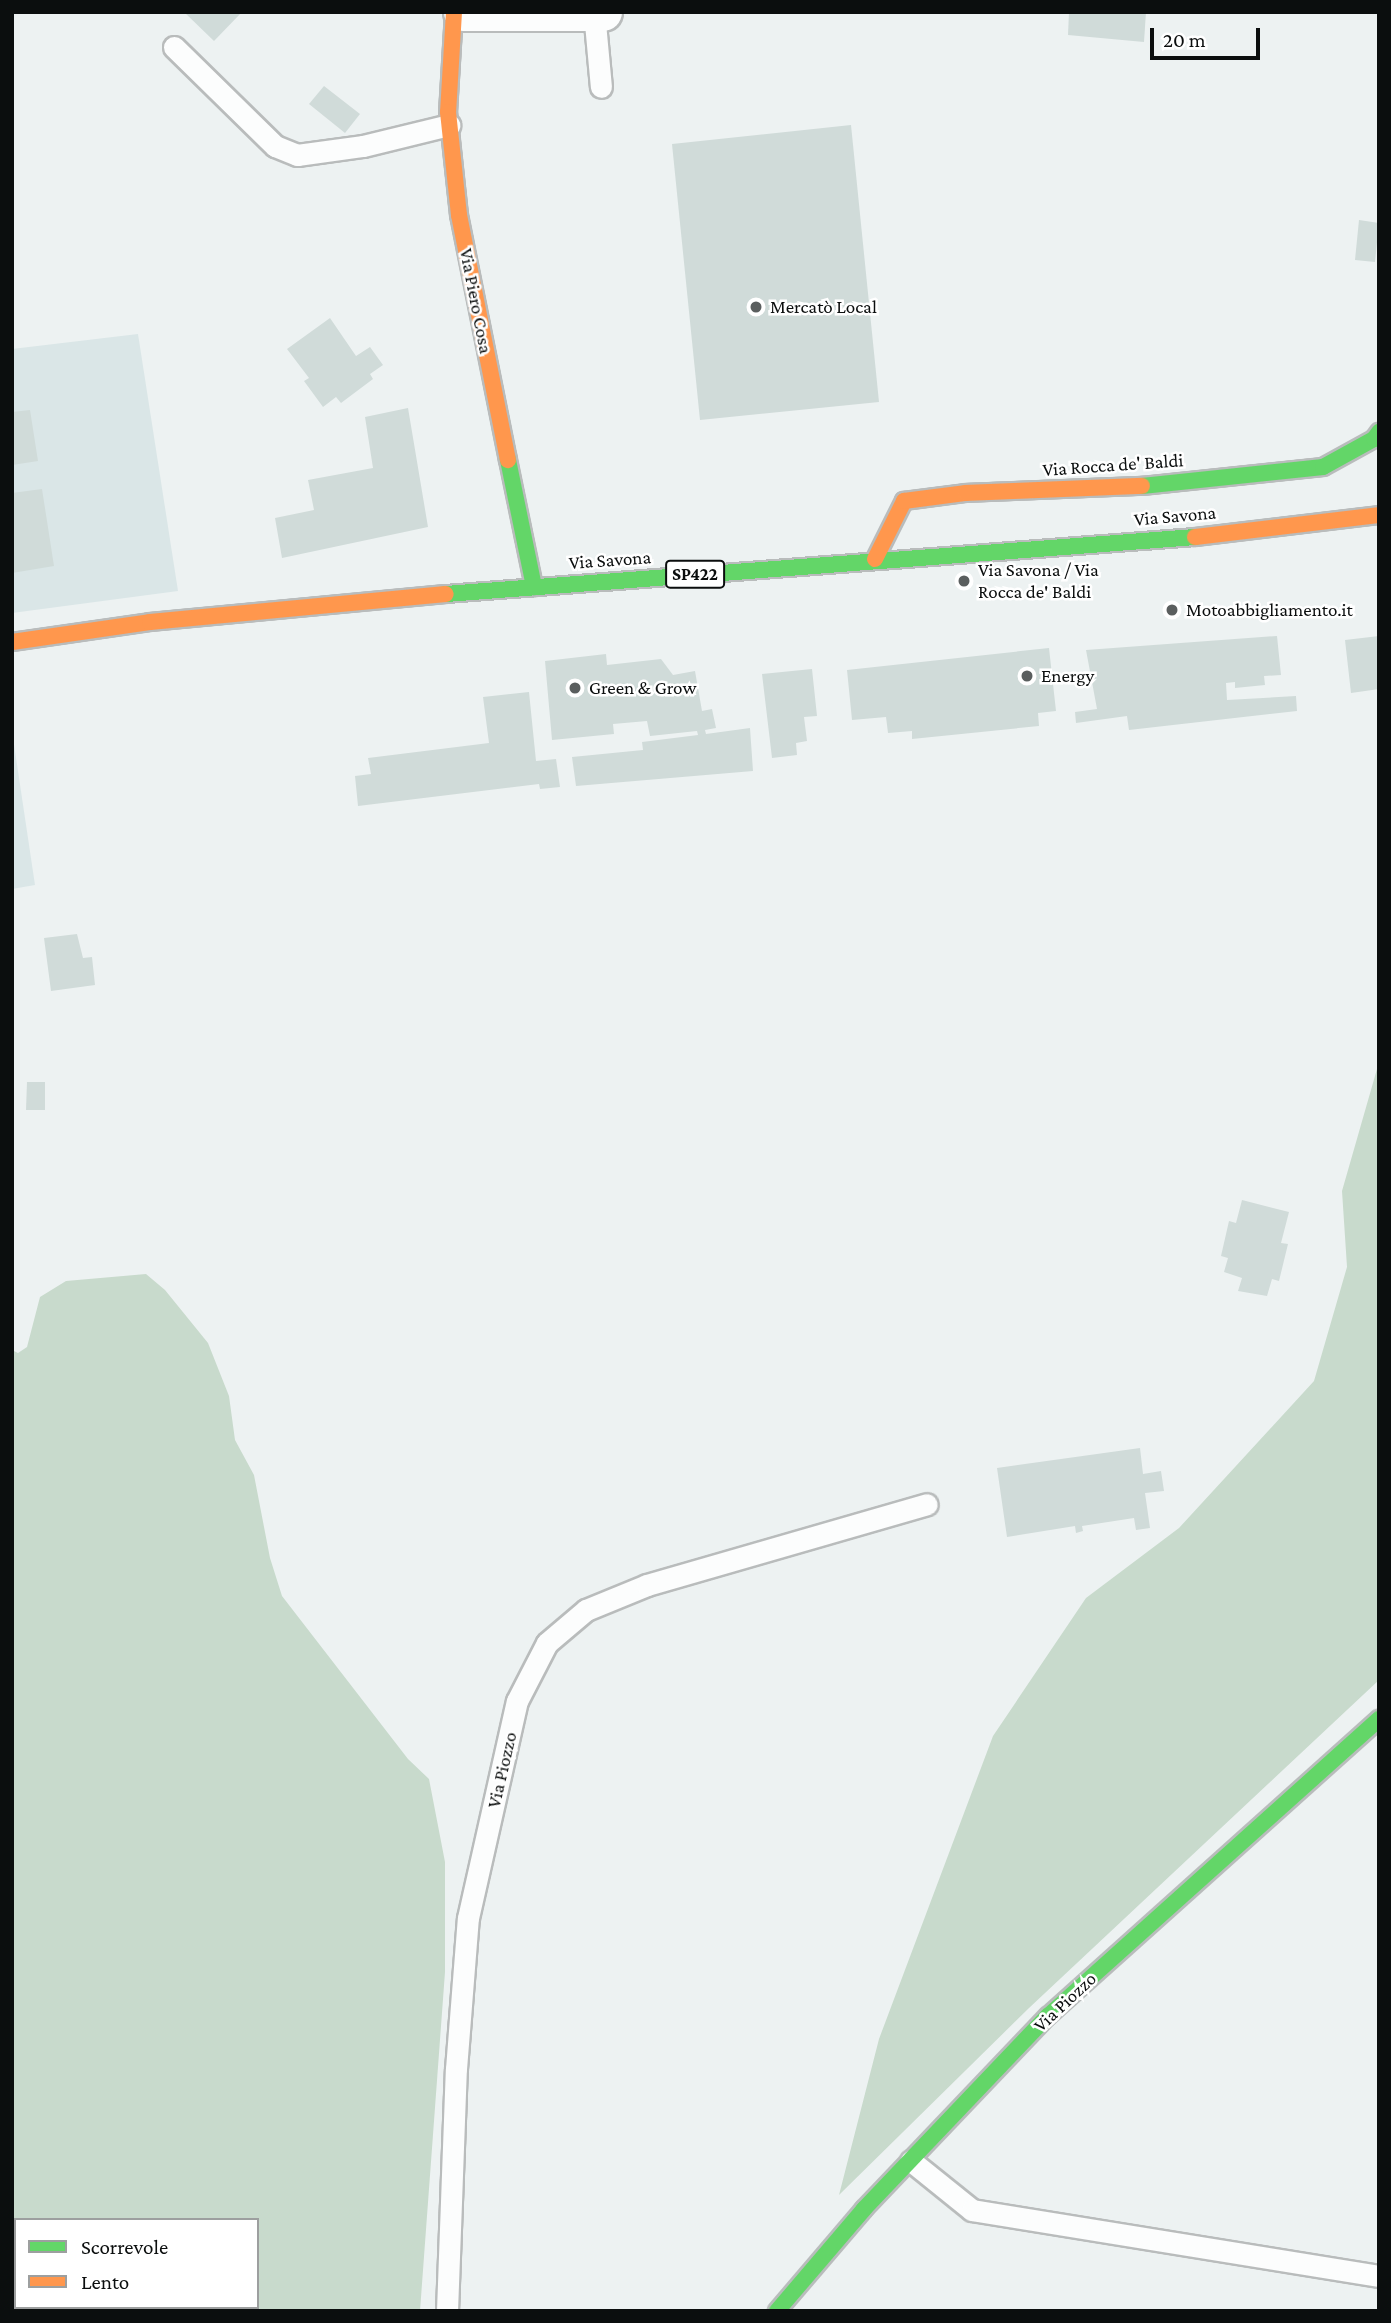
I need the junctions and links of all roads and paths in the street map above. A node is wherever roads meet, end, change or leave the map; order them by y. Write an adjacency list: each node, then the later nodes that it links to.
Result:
1 (454, 12): 7 (street, Via Piero Cosa)
2 (463, 12): 3 (street)
3 (594, 12): 4 (street); 6 (lane)
4 (603, 12)
5 (174, 47): 7 (lane)
6 (601, 87)
7 (449, 125): 11 (street, Via Piero Cosa)
8 (1379, 432): 10 (street, Via Rocca de' Baldi)
9 (1379, 515): 10 (street, Via Savona / SP422)
10 (875, 559): 11 (street, Via Savona / SP422)
11 (534, 587): 12 (street, Via Savona / SP422)
12 (12, 642)
13 (927, 1504): 17 (lane, Via Piozzo)
14 (1379, 1719): 15 (street, Via Piozzo)
15 (911, 2161): 16 (lane); 18 (street, Via Piozzo)
16 (1379, 2276)
17 (447, 2311)
18 (777, 2311)

